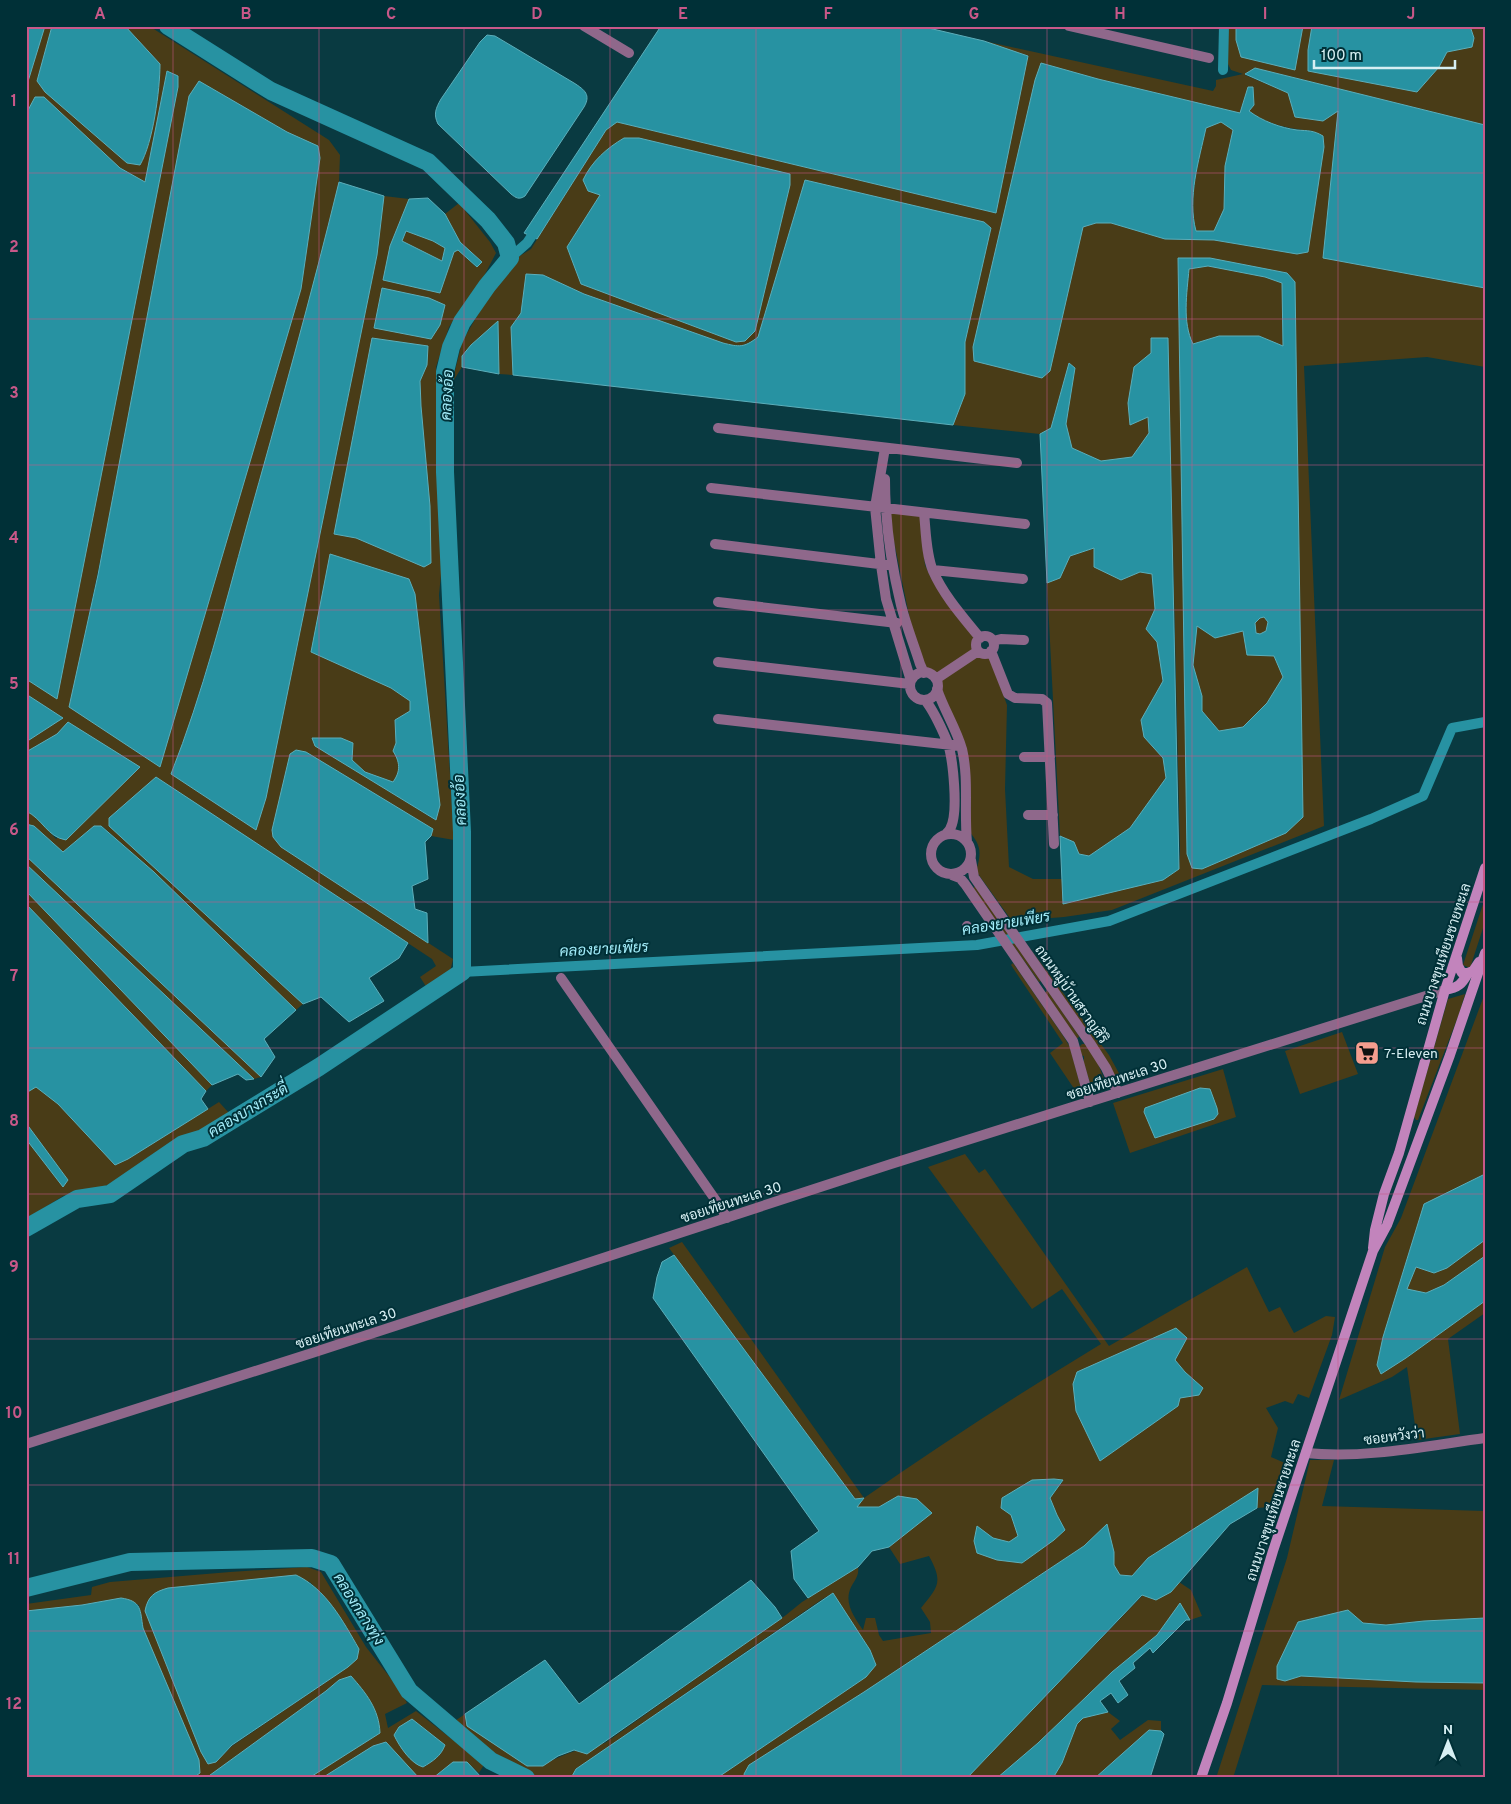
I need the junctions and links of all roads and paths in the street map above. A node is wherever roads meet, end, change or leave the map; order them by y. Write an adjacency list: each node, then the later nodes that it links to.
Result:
1 (584, 26): 3 (street)
2 (1072, 27): 4 (street)
3 (629, 53)
4 (1209, 58)
5 (718, 428): 6 (street)
6 (885, 448): 7 (street); 9 (street)
7 (1017, 463)
8 (710, 488): 9 (street)
9 (880, 507): 10 (street); 13 (street); 14 (street)
10 (924, 514): 11 (street); 15 (street)
11 (1025, 524)
12 (715, 544): 13 (street)
13 (881, 564): 14 (street); 18 (street)
14 (893, 566): 19 (street)
15 (933, 570): 16 (street); 20 (street)
16 (1023, 579)
17 (718, 602): 18 (street)
18 (893, 622): 19 (street); 26 (street)
19 (908, 624): 25 (street)
20 (980, 638): 22 (street); 23 (street)
21 (1024, 640): 22 (street)
22 (992, 646): 23 (street); 33 (street)
23 (978, 651): 27 (street)
24 (718, 662): 26 (street)
25 (924, 672): 26 (street); 27 (street)
26 (911, 682): 28 (street)
27 (936, 684): 28 (street); 31 (street)
28 (925, 700): 30 (street)
29 (718, 719): 30 (street)
30 (948, 745): 31 (street); 36 (street)
31 (961, 746): 37 (street)
32 (1024, 757): 33 (street)
33 (1050, 757): 35 (street)
34 (1028, 815): 35 (street)
35 (1053, 815): 38 (street)
36 (946, 835): 37 (street); 41 (street)
37 (967, 842): 39 (street)
38 (1054, 844)
39 (970, 860): 41 (street); 46 (street, ถนนหมู่บ้านสราญสิริ)
40 (1485, 868): 43 (main road, ถนนบางขุนเทียนชายทะเล)
41 (952, 875): 47 (street, ถนนหมู่บ้านสราญสิริ)
42 (1484, 954): 44 (main road); 54 (main road, ถนนบางขุนเทียนชายทะเล)
43 (1456, 955): 44 (main road); 48 (main road, ถนนบางขุนเทียนชายทะเล)
44 (1468, 974): 48 (main road)
45 (562, 978): 53 (street)
46 (1048, 982): 47 (street); 49 (street, ถนนหมู่บ้านสราญสิริ)
47 (1037, 990): 50 (street, ถนนหมู่บ้านสราญสิริ)
48 (1445, 990): 51 (street, ซอยเทียนทะเล 30); 54 (main road, ถนนบางขุนเทียนชายทะเล)
49 (1087, 1039): 50 (street); 51 (street, ถนนหมู่บ้านสราญสิริ)
50 (1076, 1049): 52 (street, ถนนหมู่บ้านสราญสิริ)
51 (1118, 1093): 52 (street, ซอยเทียนทะเล 30)
52 (1090, 1102): 53 (street, ซอยเทียนทะเล 30)
53 (727, 1218): 56 (street, ซอยเทียนทะเล 30)
54 (1373, 1251): 57 (main road, ถนนบางขุนเทียนชายทะเล)
55 (1485, 1438): 57 (street, ซอยหวังว่า)
56 (26, 1444)
57 (1306, 1453): 58 (main road, ถนนบางขุนเทียนชายทะเล)
58 (1201, 1778)

